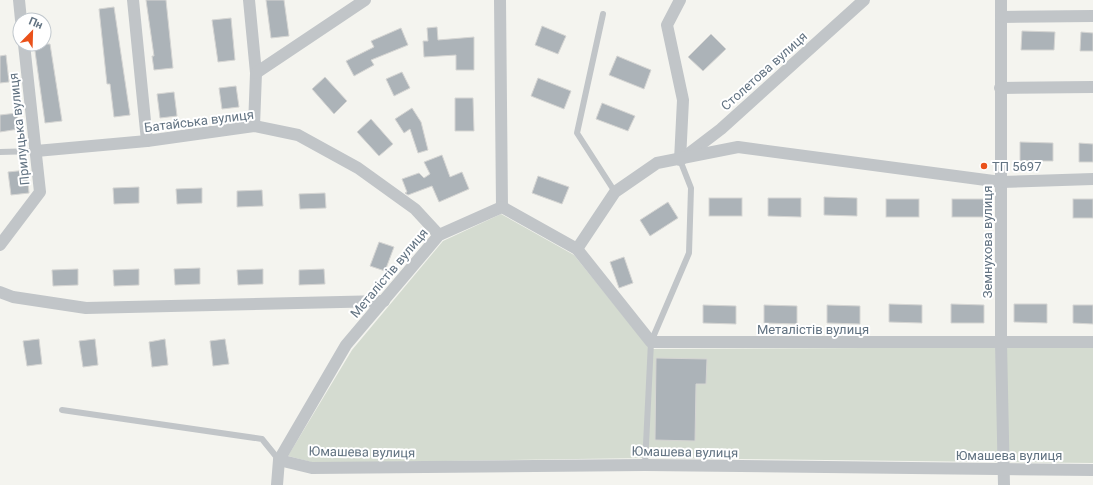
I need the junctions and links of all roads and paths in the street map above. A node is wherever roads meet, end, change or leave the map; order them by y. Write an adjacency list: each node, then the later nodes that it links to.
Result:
1 (19, 0): 9 (street)
2 (133, 0): 18 (street)
3 (249, 0): 14 (street)
4 (365, 0): 14 (street)
5 (500, 0): 25 (street)
6 (680, 0): 21 (street)
7 (864, 0): 21 (street, Столетова вулиця)
8 (1001, 0): 12 (street, Земнухова вулиця)
9 (20, 12)
10 (603, 14): 24 (lane)
11 (1093, 16): 12 (street)
12 (1001, 17): 16 (street, Земнухова вулиця)
13 (25, 52): 19 (street, Прилуцька вулиця)
14 (256, 73): 17 (street)
15 (1093, 87): 16 (street)
16 (1000, 88): 23 (street, Земнухова вулиця)
17 (254, 126): 18 (street, Батайська вулиця); 26 (street, Батайська вулиця)
18 (147, 141): 19 (street, Батайська вулиця)
19 (36, 151): 20 (lane, Батайська вулиця); 27 (street, Прилуцька вулиця)
20 (0, 152)
21 (680, 160): 23 (street); 24 (street); 31 (lane)
22 (1093, 179): 23 (street)
23 (1001, 182): 33 (street, Земнухова вулиця)
24 (615, 192): 28 (street)
25 (502, 207): 26 (street, Металістів вулиця); 28 (street)
26 (439, 235): 30 (street, Металістів вулиця)
27 (0, 245)
28 (577, 250): 31 (street)
29 (0, 292): 30 (street)
30 (384, 301): 35 (street, Металістів вулиця)
31 (651, 342): 33 (street, Металістів вулиця); 36 (lane)
32 (1093, 342): 33 (street, Металістів вулиця)
33 (1001, 343): 37 (street, Земнухова вулиця)
34 (62, 410): 35 (lane)
35 (279, 460): 36 (street, Юмашева вулиця); 39 (street)
36 (645, 465): 37 (street, Юмашева вулиця)
37 (1003, 470): 38 (street, Юмашева вулиця); 40 (street, Земнухова вулиця)
38 (1093, 470)
39 (277, 485)
40 (1004, 485)

